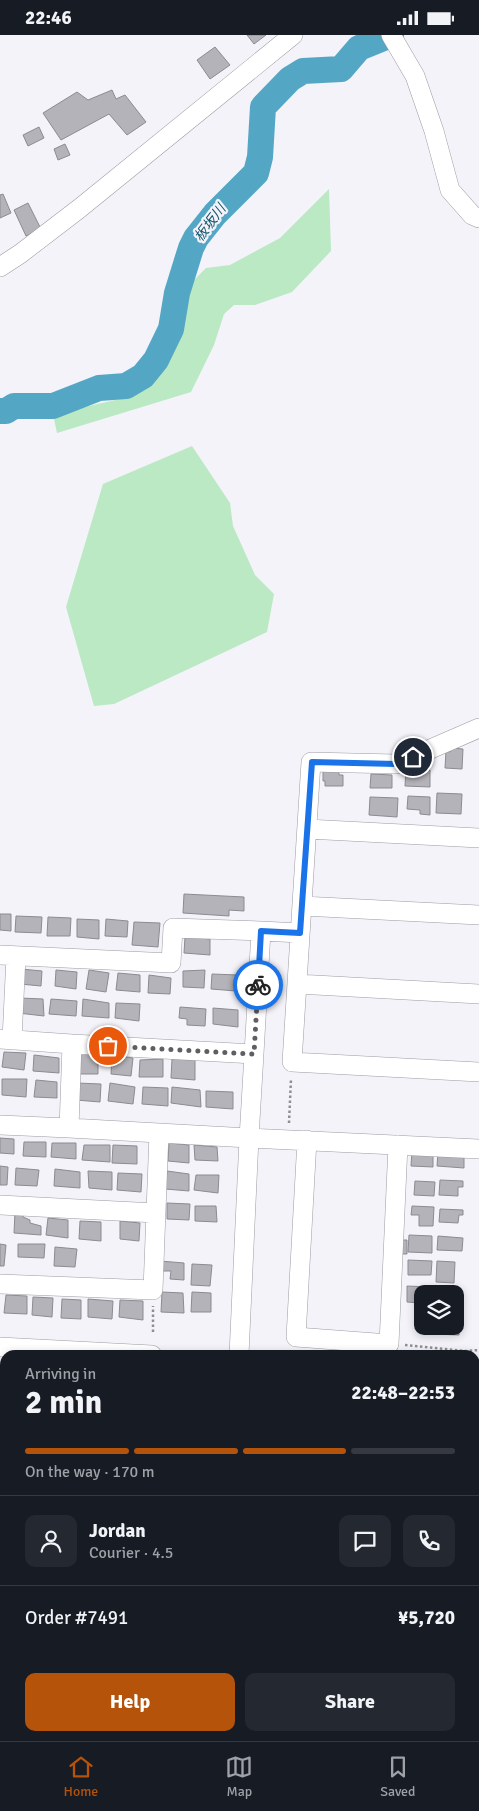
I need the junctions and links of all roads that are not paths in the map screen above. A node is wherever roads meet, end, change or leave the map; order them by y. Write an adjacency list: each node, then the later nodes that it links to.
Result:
1 (293, 35): 4 (street)
2 (394, 40): 3 (street)
3 (479, 218)
4 (0, 267)
5 (479, 728): 6 (street)
6 (307, 829): 7 (street); 8 (street)
7 (479, 838)
8 (302, 905): 9 (street); 11 (street)
9 (479, 915)
10 (261, 931): 11 (street); 12 (street); 17 (street)
11 (300, 933): 13 (street)
12 (8, 956): 15 (street)
13 (297, 984): 14 (street); 18 (street)
14 (479, 994)
15 (6, 1040): 16 (street)
16 (72, 1044): 17 (street); 20 (street)
17 (254, 1054): 22 (street)
18 (479, 1073)
19 (0, 1125): 20 (street)
20 (69, 1128): 21 (street)
21 (159, 1133): 22 (street); 27 (street)
22 (249, 1138): 23 (street); 31 (street)
23 (307, 1140): 24 (street); 24 (street)
24 (398, 1145): 25 (street)
25 (479, 1149)
26 (0, 1205): 27 (street)
27 (156, 1213): 28 (street)
28 (0, 1284)
29 (0, 1347): 30 (street)
30 (57, 1350)
31 (239, 1350)

